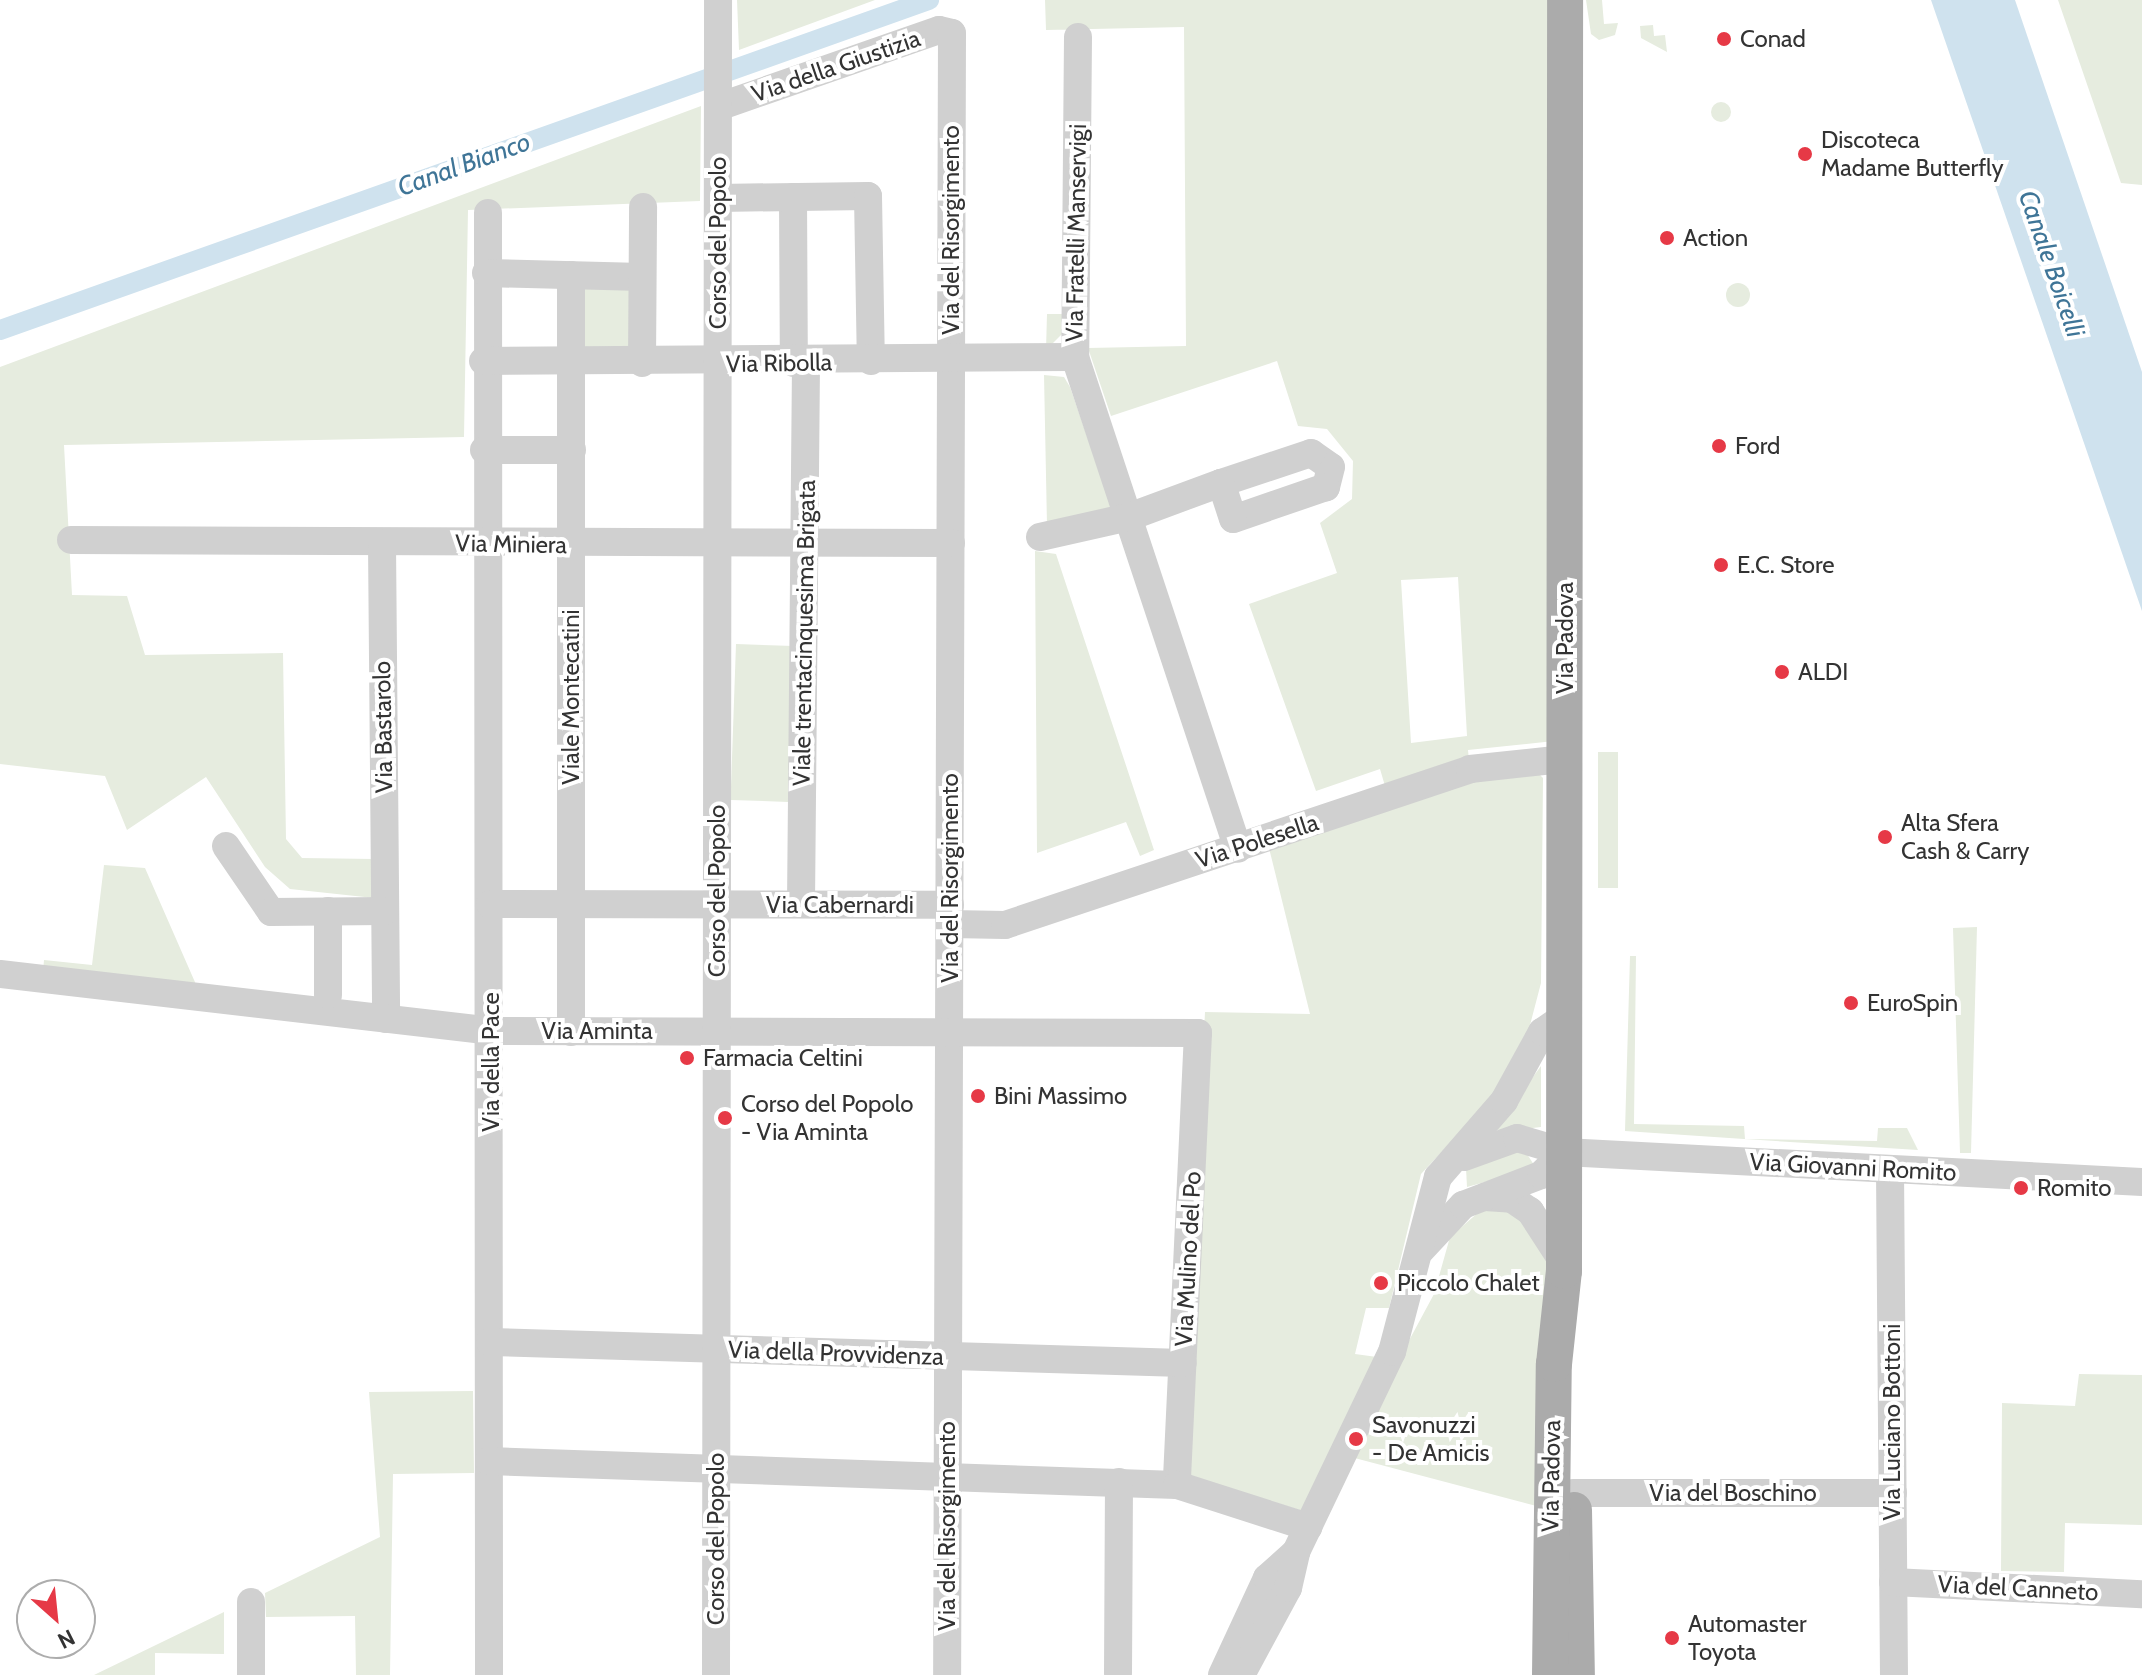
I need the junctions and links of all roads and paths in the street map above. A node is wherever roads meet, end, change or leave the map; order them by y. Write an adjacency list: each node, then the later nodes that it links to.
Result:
1 (718, 0): 5 (street, Corso del Popolo)
2 (1565, 0): 33 (main road, Via Padova)
3 (1078, 37): 13 (street, Via Fratelli Manservigi)
4 (951, 81): 5 (street, Via della Giustizia); 14 (street, Via del Risorgimento)
5 (718, 104): 7 (street, Corso del Popolo)
6 (793, 197): 7 (street); 16 (street); 18 (street, Viale trentacinquesima Brigata)
7 (718, 198): 20 (street, Corso del Popolo)
8 (643, 207): 12 (street)
9 (488, 213): 10 (street, Via della Pace)
10 (486, 273): 11 (street); 15 (street, Via della Pace)
11 (571, 275): 12 (street); 17 (street, Viale Montecatini)
12 (642, 277): 19 (street)
13 (1075, 357): 14 (street, Via Ribolla); 24 (street, Via Fratelli Manservigi)
14 (951, 359): 16 (street, Via Ribolla); 28 (street, Via del Risorgimento)
15 (483, 361): 17 (street, Via Ribolla); 21 (street, Via della Pace)
16 (871, 361): 18 (street, Via Ribolla)
17 (572, 362): 19 (street, Via Ribolla); 22 (street, Viale Montecatini)
18 (800, 362): 20 (street, Via Ribolla); 31 (street, Viale trentacinquesima Brigata)
19 (642, 363): 20 (street, Via Ribolla)
20 (718, 364): 30 (street, Corso del Popolo)
21 (484, 450): 22 (street); 29 (street, Via della Pace)
22 (572, 450): 32 (street, Viale Montecatini)
23 (1221, 483): 24 (street)
24 (1129, 517): 25 (street); 35 (street, Via Fratelli Manservigi)
25 (1040, 537)
26 (71, 540): 27 (street, Via Miniera)
27 (382, 543): 29 (street, Via Miniera); 41 (street, Via Bastarolo)
28 (951, 543): 31 (street, Via Miniera); 42 (street, Via del Risorgimento)
29 (485, 544): 32 (street, Via Miniera); 36 (street, Via della Pace)
30 (718, 544): 31 (street, Via Miniera); 32 (street, Via Miniera); 38 (street, Corso del Popolo)
31 (805, 544): 39 (street, Viale trentacinquesima Brigata)
32 (572, 545): 37 (street, Viale Montecatini)
33 (1564, 759): 35 (street, Via Polesella); 45 (main road, Via Padova)
34 (226, 846): 40 (street)
35 (1238, 849): 42 (street, Via Polesella)
36 (490, 904): 37 (street, Via Cabernardi); 48 (street, Via della Pace)
37 (571, 904): 38 (street, Via Cabernardi); 50 (street, Viale Montecatini)
38 (717, 904): 39 (street, Via Cabernardi); 47 (street, Corso del Popolo)
39 (801, 904): 42 (street, Via Cabernardi)
40 (328, 911): 41 (street); 44 (street)
41 (385, 911): 46 (street, Via Bastarolo)
42 (950, 914): 49 (street, Via del Risorgimento)
43 (0, 974): 46 (street, Via Aminta)
44 (328, 995)
45 (1566, 1015): 52 (main road, Via Padova); 55 (street)
46 (386, 1019): 48 (street, Via Aminta)
47 (717, 1030): 49 (street, Via Aminta); 50 (street, Via Aminta); 60 (street, Corso del Popolo)
48 (491, 1031): 50 (street, Via Aminta); 59 (street, Via della Pace)
49 (950, 1031): 51 (street, Via Aminta); 61 (street, Via del Risorgimento)
50 (571, 1032)
51 (1198, 1033): 62 (street, Via Mulino del Po)
52 (1564, 1152): 53 (street, Via Giovanni Romito); 55 (street, Via Giovanni Romito); 56 (street); 58 (main road, Via Padova)
53 (1890, 1169): 54 (street, Via Giovanni Romito); 69 (street, Via Luciano Bottoni)
54 (2142, 1182)
55 (1433, 1193): 57 (street)
56 (1472, 1199): 57 (street); 58 (street)
57 (1416, 1258): 70 (street)
58 (1564, 1270): 68 (main road, Via Padova)
59 (490, 1342): 60 (street, Via della Provvidenza); 63 (street, Via della Pace)
60 (716, 1349): 61 (street, Via della Provvidenza); 64 (street, Corso del Popolo)
61 (948, 1356): 62 (street, Via della Provvidenza); 65 (street, Via del Risorgimento)
62 (1183, 1363): 67 (street, Via Mulino del Po)
63 (489, 1461): 64 (street); 76 (street, Via della Pace)
64 (716, 1468): 65 (street); 77 (street, Corso del Popolo)
65 (948, 1475): 66 (street); 78 (street, Via del Risorgimento)
66 (1119, 1482): 67 (street); 74 (street)
67 (1177, 1485): 70 (street)
68 (1562, 1493): 69 (street, Via del Boschino); 81 (main road, Via Padova); 82 (main road, Via Padova)
69 (1893, 1493): 71 (street, Via Luciano Bottoni)
70 (1302, 1539): 79 (street); 80 (street)
71 (1893, 1582): 72 (street, Via del Canneto); 83 (street, Via Luciano Bottoni)
72 (2142, 1594)
73 (251, 1602): 75 (street)
74 (1118, 1673)
75 (251, 1675)
76 (489, 1675)
77 (716, 1675)
78 (947, 1675)
79 (1222, 1675)
80 (1241, 1675)
81 (1550, 1675)
82 (1577, 1675)
83 (1894, 1675)

